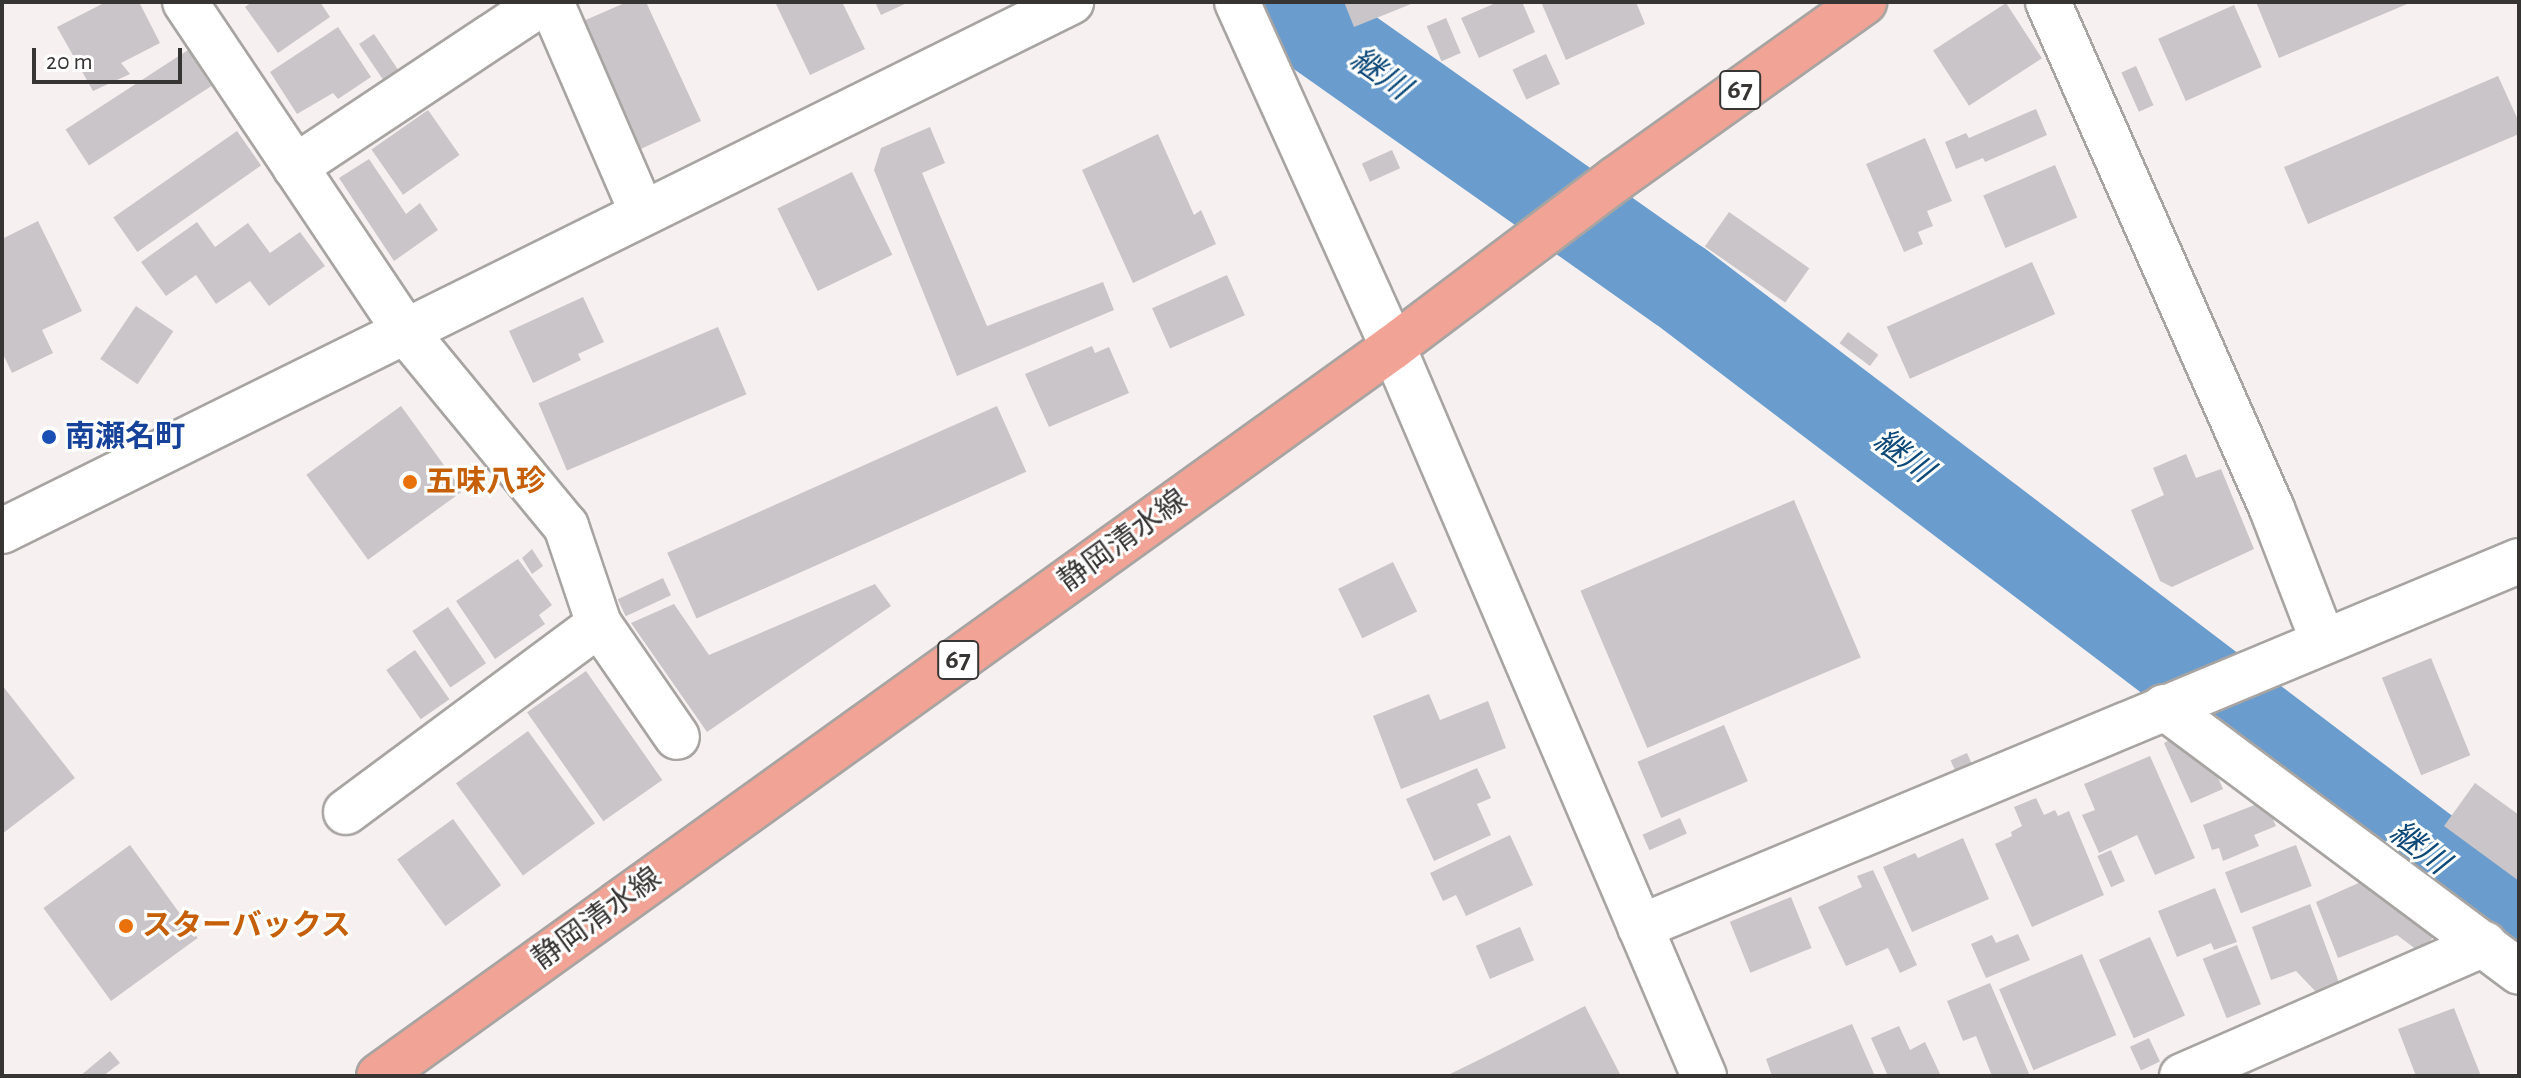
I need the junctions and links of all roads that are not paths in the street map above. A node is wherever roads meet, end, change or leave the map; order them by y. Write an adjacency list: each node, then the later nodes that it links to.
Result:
1 (543, 2): 8 (street)
2 (551, 2): 9 (street)
3 (1071, 2): 9 (street)
4 (1237, 2): 11 (street)
5 (1864, 2): 11 (main road, 静岡清水線 / 67)
6 (2048, 2): 15 (street)
7 (198, 7): 8 (street)
8 (295, 167): 10 (street)
9 (642, 212): 10 (street)
10 (405, 331): 12 (street); 14 (street)
11 (1393, 347): 19 (street); 22 (main road, 静岡清水線 / 67)
12 (2, 531)
13 (2519, 561): 15 (street)
14 (599, 624): 17 (street); 18 (street)
15 (2323, 641): 16 (street)
16 (2164, 707): 19 (street); 20 (street)
17 (677, 737)
18 (346, 812)
19 (1640, 927): 23 (street)
20 (2484, 944): 21 (street); 24 (street)
21 (2519, 972)
22 (379, 1076)
23 (1704, 1076)
24 (2182, 1076)

